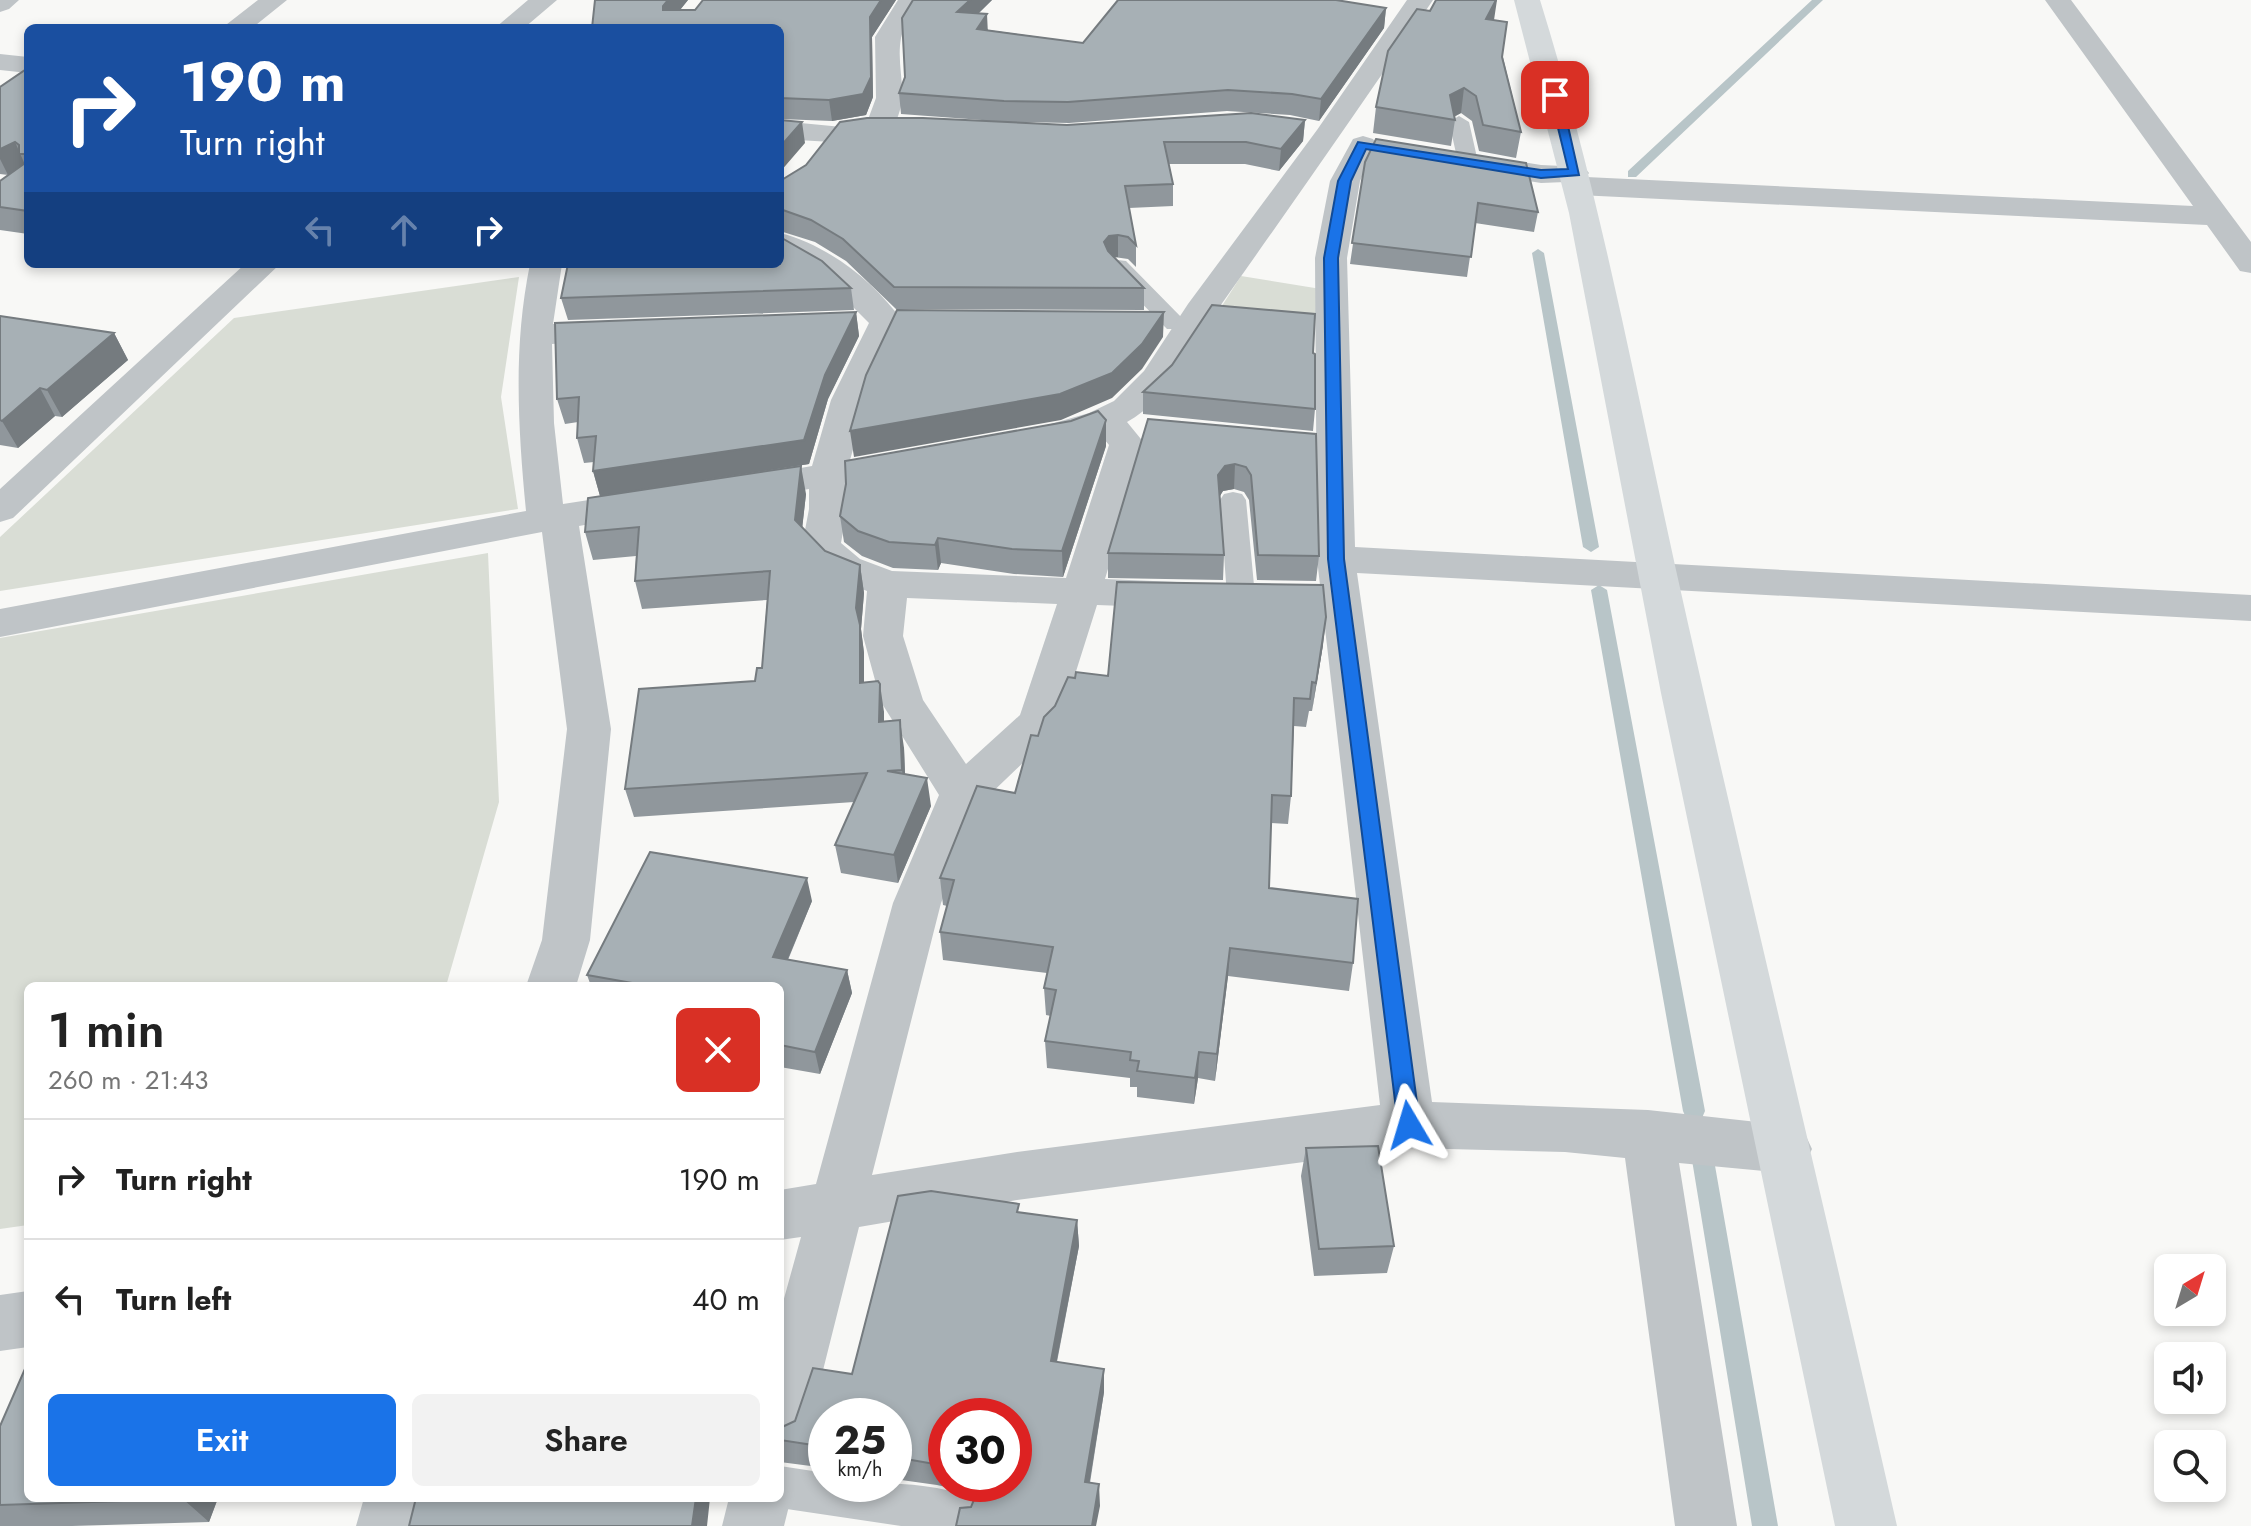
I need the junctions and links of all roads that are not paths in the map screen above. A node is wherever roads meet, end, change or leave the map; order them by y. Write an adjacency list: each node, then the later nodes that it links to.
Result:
1 (6, 0): 8 (street)
2 (274, 0): 9 (street)
3 (544, 0): 10 (street)
4 (911, 0): 16 (street)
5 (1420, 0): 15 (street)
6 (1527, 0): 20 (street)
7 (2058, 0): 21 (street)
8 (0, 4)
9 (241, 24)
10 (513, 24)
11 (0, 62): 12 (street)
12 (24, 65)
13 (1459, 122): 18 (lane)
14 (784, 130): 16 (street)
15 (1314, 132): 27 (street); 41 (street)
16 (832, 133): 19 (street)
17 (1438, 157): 18 (street)
18 (1468, 162): 20 (street)
19 (808, 163)
20 (1576, 179): 21 (street); 39 (street)
21 (2215, 216): 23 (street)
22 (784, 244): 35 (street)
23 (2251, 264)
24 (1118, 266): 27 (lane)
25 (260, 268): 37 (street)
26 (545, 268): 30 (street)
27 (1199, 318): 28 (street); 31 (street)
28 (1129, 324)
29 (646, 331): 30 (street)
30 (534, 335): 38 (street)
31 (1106, 419): 32 (street); 33 (street); 42 (street)
32 (1157, 431)
33 (1010, 443)
34 (934, 457): 35 (street)
35 (827, 476): 38 (street); 40 (street)
36 (1233, 500): 43 (lane)
37 (0, 510)
38 (552, 518): 45 (street); 47 (street)
39 (1658, 577): 41 (street); 44 (street); 50 (street)
40 (888, 584): 42 (street); 46 (street)
41 (1315, 587): 43 (street); 48 (street)
42 (1081, 594): 43 (street); 46 (street)
43 (1241, 596)
44 (2251, 608)
45 (0, 623)
46 (962, 794): 51 (street)
47 (552, 982)
48 (1409, 1125): 49 (street); 51 (street)
49 (1648, 1134): 50 (street); 62 (street)
50 (1785, 1149): 63 (street)
51 (838, 1206): 52 (street); 55 (street)
52 (784, 1214)
53 (24, 1320): 54 (street)
54 (0, 1323)
55 (784, 1407)
56 (784, 1488): 59 (lane)
57 (394, 1502): 60 (street)
58 (759, 1502): 61 (street)
59 (957, 1513)
60 (387, 1526)
61 (753, 1526)
62 (1706, 1526)
63 (1866, 1526)

